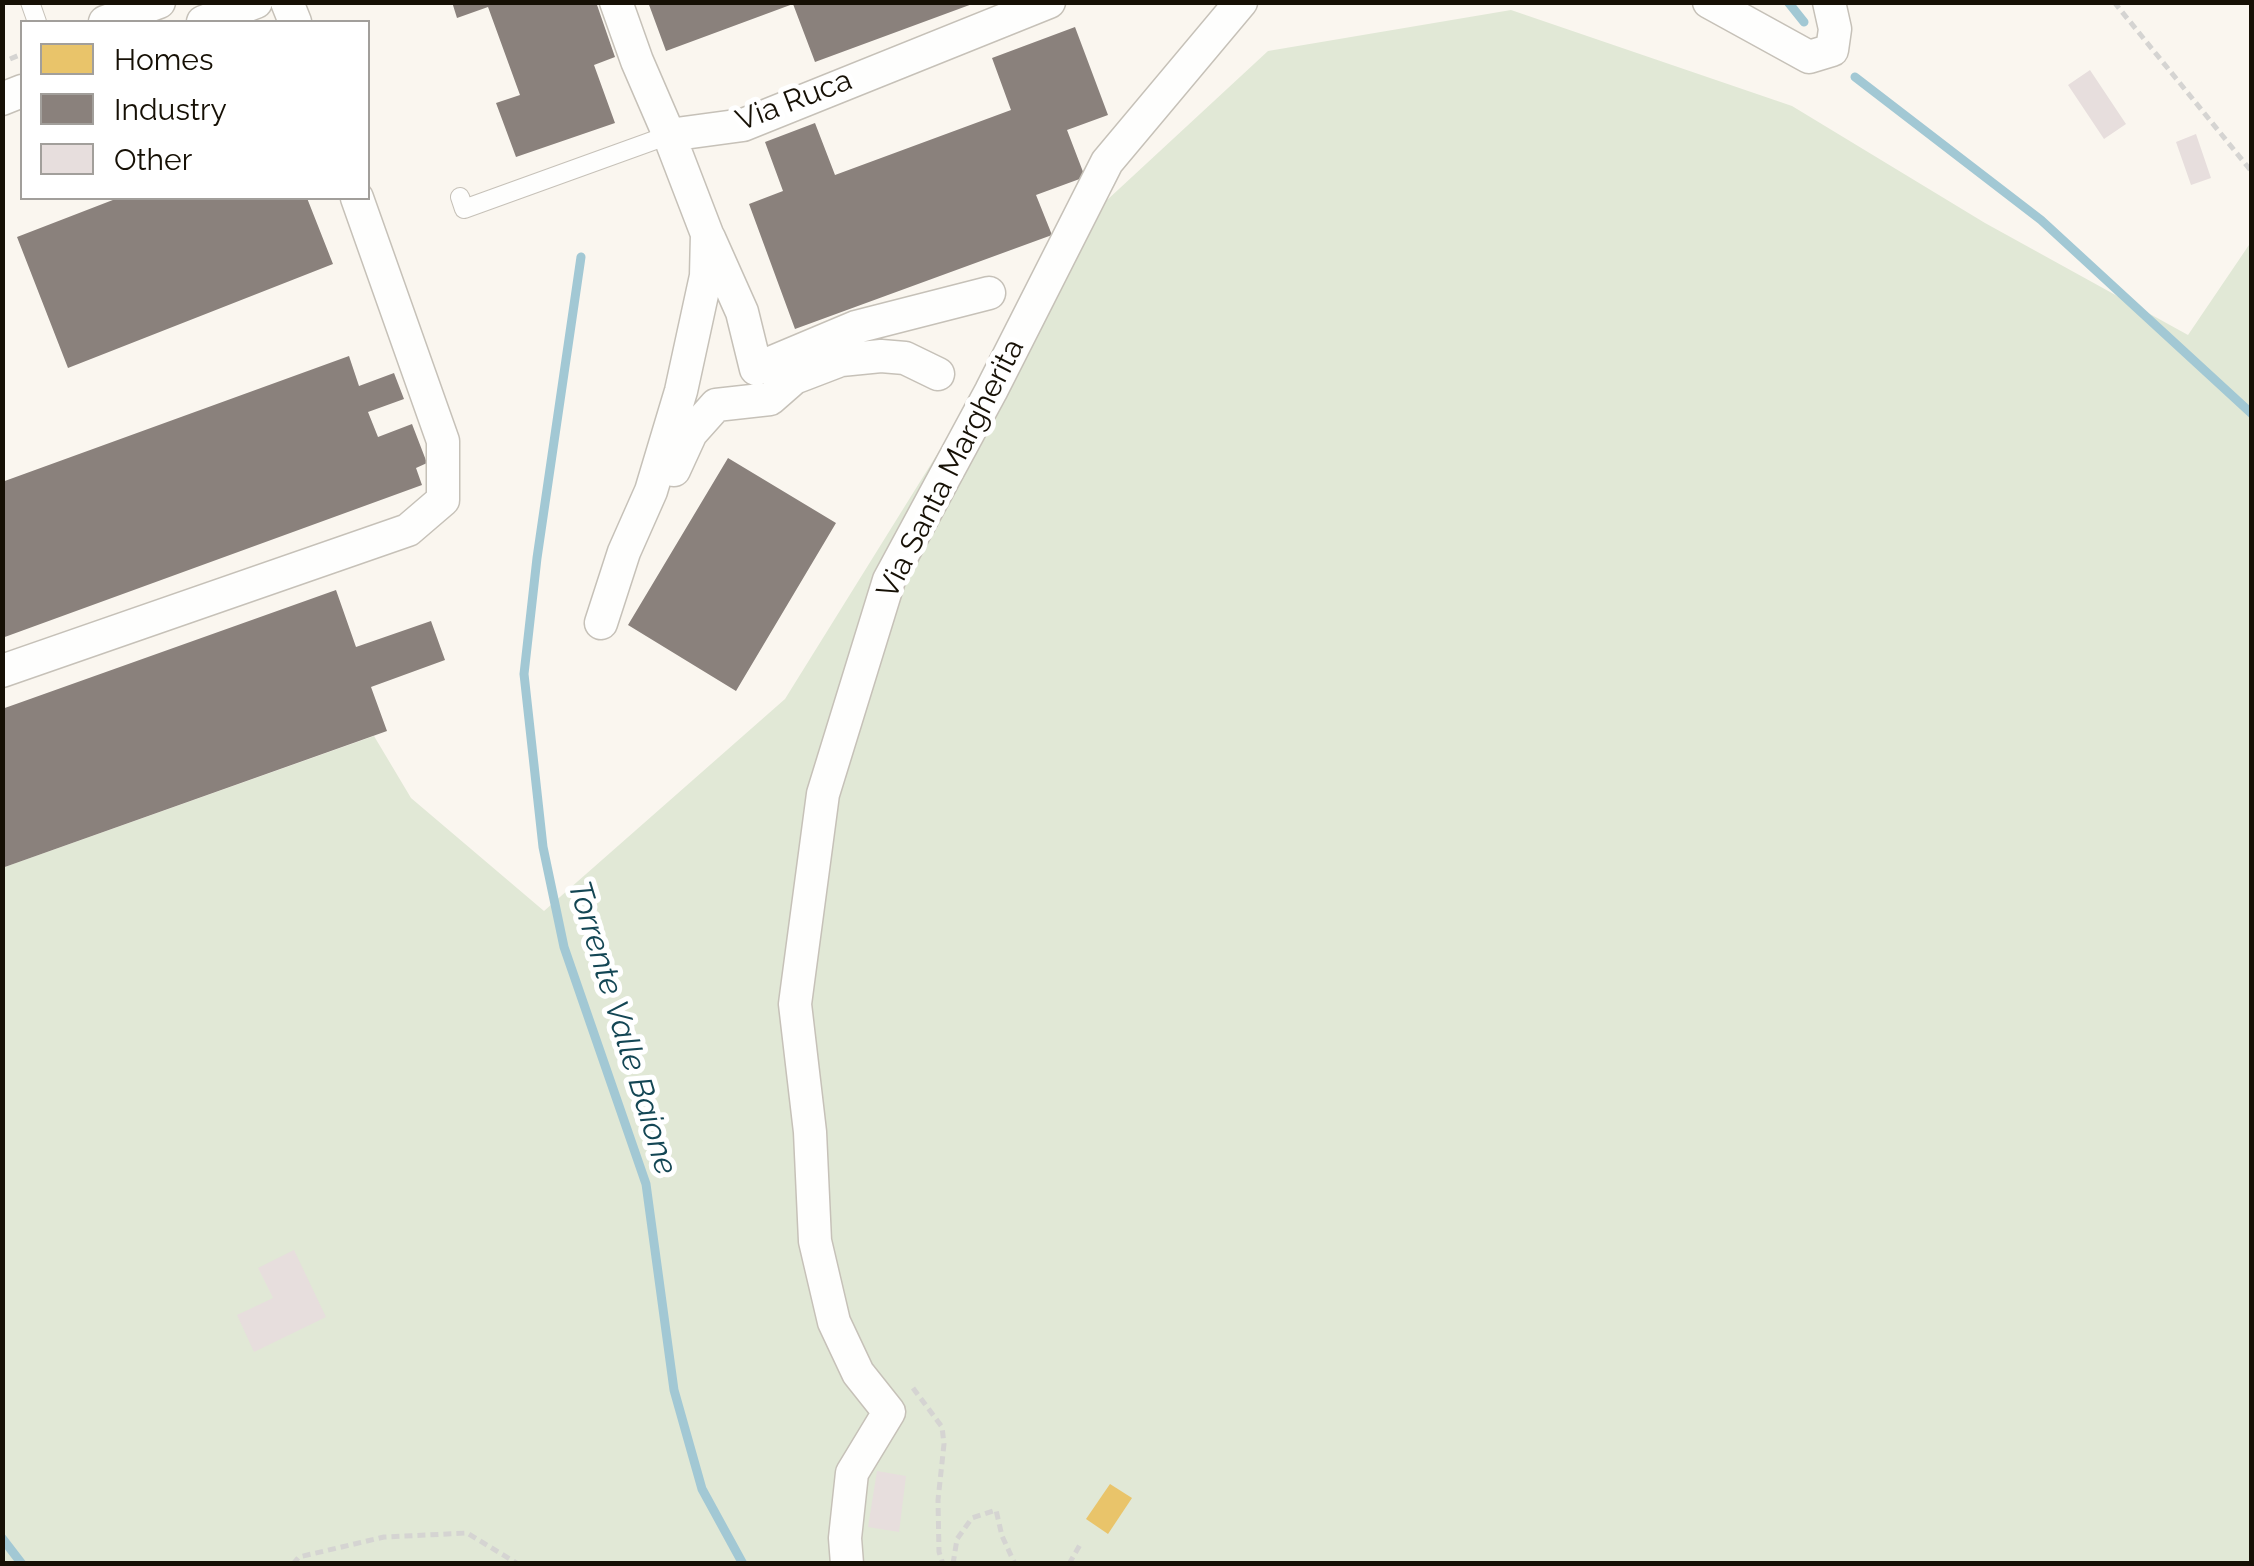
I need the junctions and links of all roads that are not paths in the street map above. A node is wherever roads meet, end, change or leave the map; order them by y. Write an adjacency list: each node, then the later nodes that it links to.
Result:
1 (160, 2): 8 (street)
2 (256, 2): 9 (street)
3 (616, 2): 10 (street)
4 (1049, 2): 10 (street, Via Ruca)
5 (1241, 2): 19 (street, Via Santa Margherita)
6 (1709, 2): 7 (street)
7 (1829, 2)
8 (110, 20)
9 (208, 20)
10 (669, 135): 11 (lane); 13 (street)
11 (460, 198)
12 (358, 200): 18 (street)
13 (707, 234): 14 (street); 16 (street)
14 (989, 293)
15 (938, 374): 16 (street)
16 (633, 532): 17 (street)
17 (600, 623)
18 (2, 672)
19 (847, 1564)

